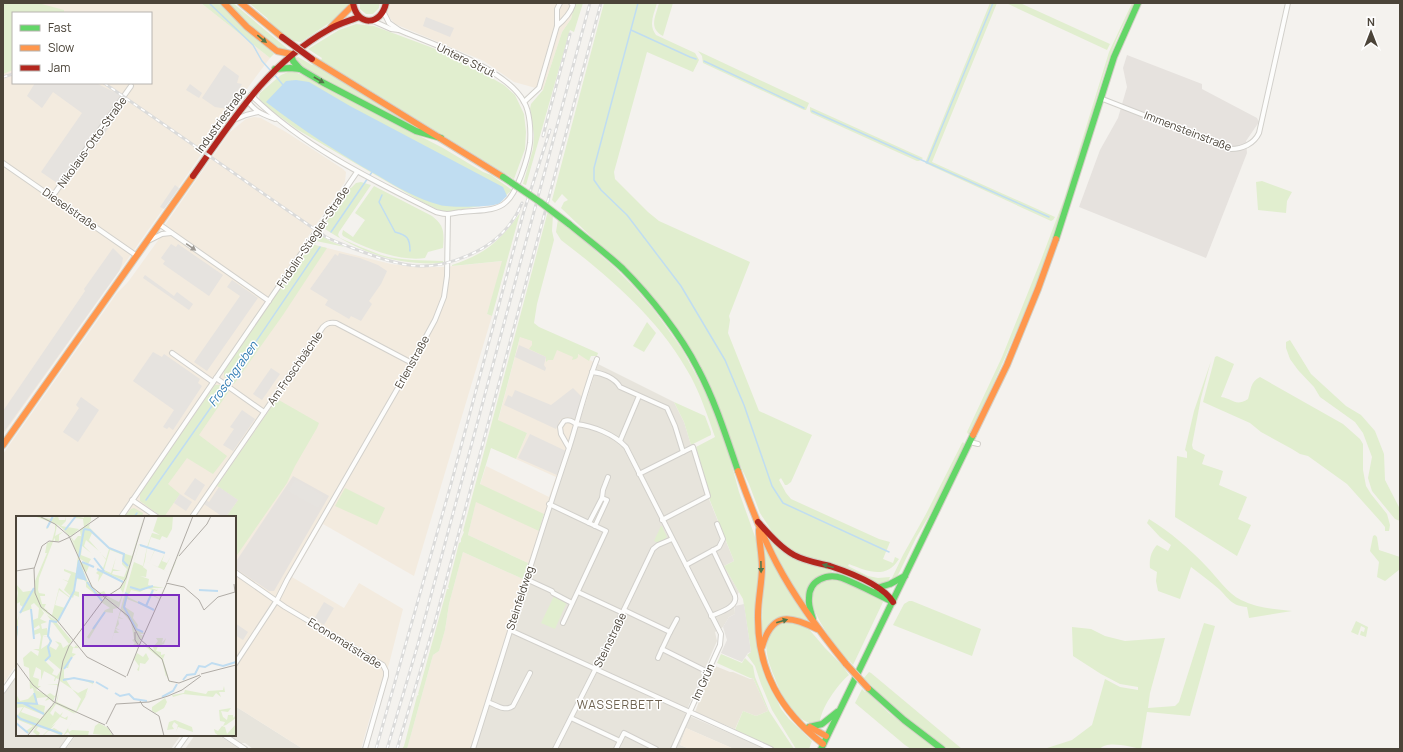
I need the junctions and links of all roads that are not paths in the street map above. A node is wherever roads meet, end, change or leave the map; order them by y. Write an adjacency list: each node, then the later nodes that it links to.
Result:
1 (224, 3): 16 (main road, one-way to 16)
2 (241, 3): 26 (main road, bridge)
3 (560, 3): 12 (street)
4 (571, 3): 12 (street)
5 (1138, 3): 21 (main road)
6 (1288, 3): 21 (street, Immensteinstraße)
7 (352, 4): 10 (main road); 13 (main road)
8 (387, 4): 9 (main road)
9 (384, 13): 11 (main road); 14 (street, Untere Strut)
10 (359, 17): 11 (main road); 13 (main road)
11 (373, 21): 14 (street, Untere Strut)
12 (557, 26): 22 (street)
13 (329, 29): 15 (main road, Industriestraße)
14 (399, 30): 22 (street, Untere Strut)
15 (292, 54): 16 (main road); 17 (main road, Industriestraße); 18 (main road)
16 (277, 56): 17 (main road)
17 (275, 69): 18 (main road); 20 (main road, Industriestraße)
18 (300, 69): 26 (main road, one-way to 26)
19 (131, 86): 29 (street, Nikolaus-Otto-Straße)
20 (249, 97): 23 (street); 24 (street); 25 (main road, Industriestraße)
21 (1100, 98): 46 (main road)
22 (524, 102): 30 (street, Untere Strut)
23 (258, 112): 24 (street); 25 (street)
24 (279, 121): 28 (street)
25 (230, 123): 31 (main road, Industriestraße)
26 (441, 138): 59 (main road, bridge)
27 (3, 163): 29 (street, Dieselstraße)
28 (357, 172): 30 (street); 35 (street, Fridolin-Stiegler-Straße)
29 (52, 197): 34 (street, Dieselstraße)
30 (448, 214): 38 (street, Erlenstraße)
31 (159, 224): 32 (street); 33 (main road, Industriestraße)
32 (171, 232): 33 (street); 35 (street, one-way to 35)
33 (148, 241): 34 (main road, Industriestraße)
34 (137, 256): 48 (main road, Industriestraße)
35 (269, 301): 40 (street, Fridolin-Stiegler-Straße)
36 (172, 353): 41 (street)
37 (597, 359): 39 (street, Steinfeldweg)
38 (412, 363): 43 (street, Am Froschbächle); 73 (street, Erlenstraße)
39 (592, 372): 42 (street); 44 (street, Steinfeldweg)
40 (216, 378): 41 (street, Fridolin-Stiegler-Straße); 43 (street, Am Froschbächle)
41 (213, 382): 54 (street, Fridolin-Stiegler-Straße)
42 (640, 396): 45 (street); 50 (street)
43 (264, 412): 58 (street, Am Froschbächle)
44 (576, 424): 45 (street); 49 (street, Steinfeldweg); 49 (street)
45 (620, 441): 51 (street, Im Grün)
46 (970, 442): 47 (street); 69 (main road)
47 (978, 444)
48 (3, 445)
49 (569, 448): 55 (street, Steinfeldweg)
50 (683, 452): 51 (street); 60 (street)
51 (639, 474): 60 (street, Im Grün)
52 (608, 477): 53 (street)
53 (602, 498): 61 (street); 63 (street)
54 (132, 500): 56 (street, Fridolin-Stiegler-Straße); 57 (street)
55 (549, 504): 61 (street); 70 (street, Steinfeldweg)
56 (122, 516)
57 (156, 516)
58 (193, 516)
59 (756, 519): 64 (main road); 71 (main road, one-way to 59)
60 (662, 520): 65 (street, Im Grün)
61 (589, 523): 63 (street)
62 (718, 524): 66 (street)
63 (595, 526): 72 (street)
64 (759, 528): 80 (main road); 85 (main road, one-way to 85)
65 (672, 540): 67 (street, Im Grün); 76 (street, Steinstraße)
66 (713, 550): 67 (street); 77 (street)
67 (686, 565): 77 (street, Im Grün)
68 (236, 573): 73 (street, Economatstraße)
69 (905, 576): 71 (main road); 74 (main road)
70 (526, 579): 75 (street); 82 (street, Steinfeldweg)
71 (877, 588): 74 (main road)
72 (578, 592): 75 (street); 76 (street)
73 (277, 600): 87 (street, Erlenstraße); 108 (street, Economatstraße)
74 (893, 602): 80 (main road); 94 (main road)
75 (572, 603): 79 (street)
76 (623, 612): 83 (street); 88 (street, Steinstraße)
77 (711, 616): 90 (street, Im Grün)
78 (677, 619): 83 (street)
79 (563, 623)
80 (813, 623): 81 (main road)
81 (818, 629): 85 (main road, one-way to 81); 115 (main road, bridge)
82 (510, 630): 88 (street); 93 (street, Steinfeldweg)
83 (670, 632): 84 (street)
84 (662, 649): 86 (street); 90 (street)
85 (761, 649): 97 (main road)
86 (658, 658)
87 (236, 662)
88 (596, 670): 95 (street); 96 (street, Steinstraße)
89 (16, 672): 92 (street)
90 (708, 672): 95 (street, Im Grün)
91 (530, 673): 93 (street)
92 (3, 691)
93 (488, 702): 109 (street, Steinfeldweg)
94 (840, 710): 98 (main road); 102 (main road)
95 (689, 712): 113 (street, Im Grün); 114 (street)
96 (571, 718): 103 (street); 110 (street, Steinstraße)
97 (796, 721): 98 (main road); 104 (main road)
98 (810, 726): 102 (main road)
99 (71, 736): 105 (street)
100 (186, 736): 106 (street)
101 (226, 736): 107 (street)
102 (826, 736): 104 (main road)
103 (620, 741): 111 (street); 112 (street)
104 (822, 746)
105 (62, 749)
106 (177, 749)
107 (245, 749)
108 (364, 749)
109 (473, 749)
110 (555, 749)
111 (616, 749)
112 (656, 749)
113 (673, 749)
114 (771, 749)
115 (942, 749)

